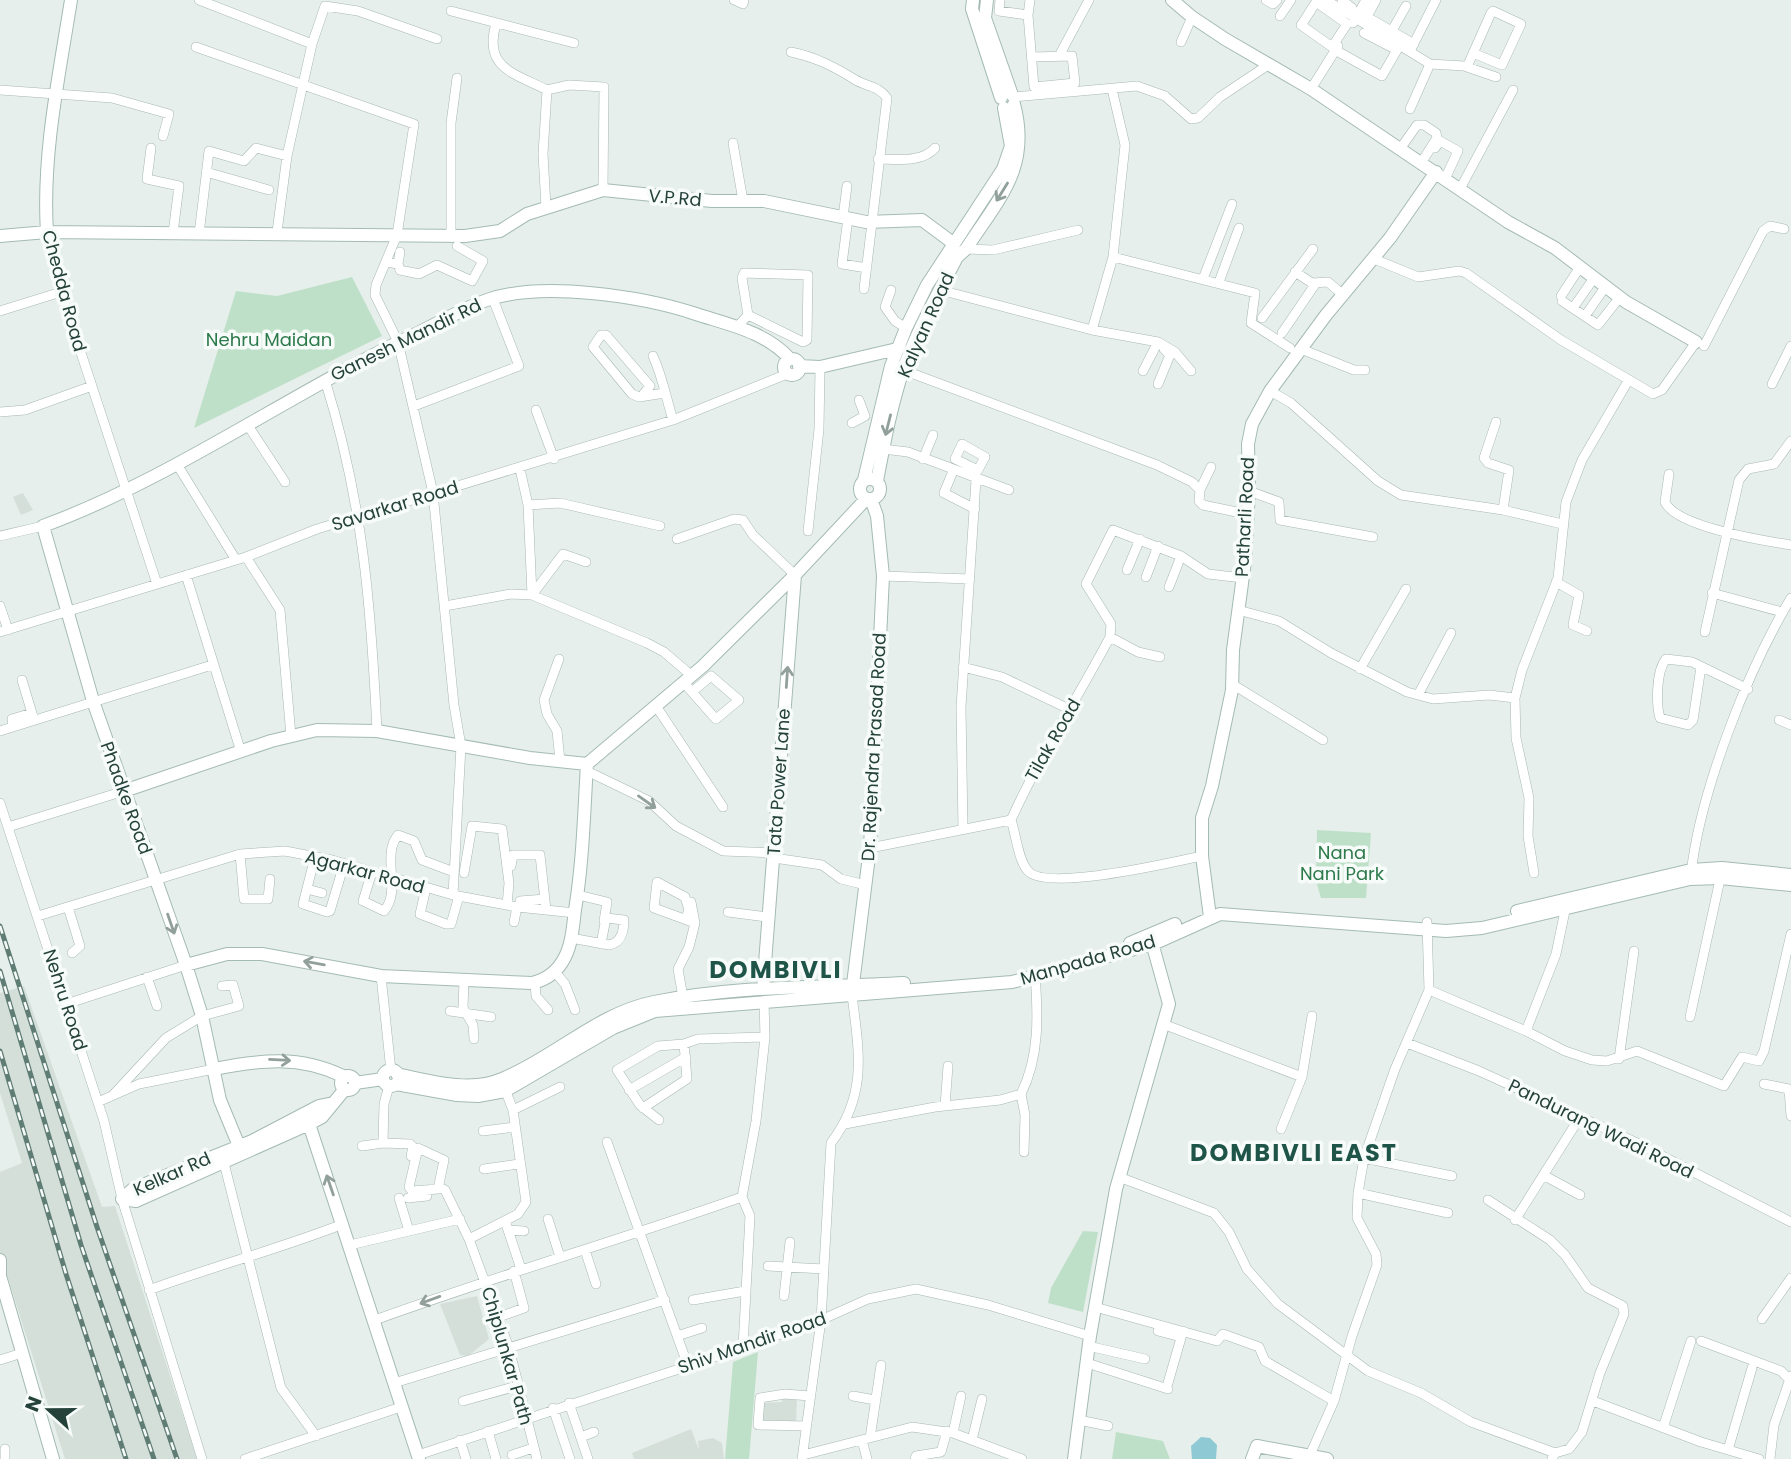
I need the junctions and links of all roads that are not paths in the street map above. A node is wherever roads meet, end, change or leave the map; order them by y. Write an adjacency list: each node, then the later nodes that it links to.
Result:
1 (71, 0): 50 (street, Chedda Road)
2 (199, 0): 30 (street)
3 (734, 0): 4 (street)
4 (744, 0)
5 (973, 0): 51 (street, Kalyan Road)
6 (987, 0): 51 (street, Kalyan Road)
7 (1000, 0): 21 (street)
8 (1030, 0): 21 (street)
9 (1089, 0): 36 (street)
10 (1172, 0): 23 (street)
11 (1266, 0): 12 (street)
12 (1277, 0)
13 (1291, 0): 22 (street)
14 (1366, 0): 24 (street)
15 (1376, 0): 24 (street)
16 (1436, 0): 32 (street)
17 (1320, 1): 18 (street); 18 (street)
18 (1341, 5): 24 (street)
19 (1406, 6): 26 (street)
20 (451, 11): 25 (street)
21 (1028, 15): 37 (street)
22 (1280, 16)
23 (1192, 18): 28 (street); 39 (street)
24 (1362, 23): 26 (street); 33 (street)
25 (496, 24): 29 (street); 47 (street)
26 (1386, 36): 32 (street); 33 (street)
27 (437, 39): 30 (street)
28 (1181, 42)
29 (574, 43)
30 (312, 44): 43 (street)
31 (196, 47): 43 (street)
32 (1412, 48): 38 (street)
33 (1335, 50): 45 (street)
34 (791, 52): 59 (street)
35 (1473, 53): 35 (street); 40 (street)
36 (1059, 56): 37 (street); 48 (street)
37 (1032, 57): 48 (street)
38 (1430, 64): 40 (street); 52 (street)
39 (1268, 65): 44 (street); 45 (street)
40 (1466, 66): 42 (street)
41 (457, 78): 81 (street)
42 (1496, 78)
43 (304, 85): 58 (street); 79 (street)
44 (1112, 89): 48 (street); 86 (street)
45 (1311, 89): 57 (street)
46 (0, 90): 50 (street)
47 (547, 90): 66 (street); 69 (street)
48 (1055, 90): 51 (street)
49 (1514, 90): 64 (street)
50 (57, 94): 53 (street); 75 (street, Chedda Road)
51 (1009, 100): 82 (street, Kalyan Road); 83 (street, Kalyan Road, one-way to 83)
52 (1410, 109)
53 (163, 136)
54 (733, 143): 67 (street)
55 (151, 148): 77 (street)
56 (935, 148): 59 (street)
57 (1399, 149): 60 (street); 60 (street)
58 (288, 156): 61 (street); 76 (street)
59 (878, 159): 71 (street)
60 (1423, 164): 62 (street); 62 (street)
61 (206, 172): 65 (street); 78 (street)
62 (1440, 176): 64 (street); 87 (street, Patharli Road)
63 (847, 186): 70 (street)
64 (1460, 189): 90 (street)
65 (269, 190)
66 (603, 190): 67 (street, V.P.Rd); 69 (street, V.P.Rd)
67 (743, 201): 70 (street, V.P.Rd)
68 (1232, 204): 94 (street)
69 (546, 207): 81 (street, V.P.Rd)
70 (845, 218): 71 (street, V.P.Rd); 91 (street)
71 (873, 222): 82 (street, V.P.Rd); 91 (street)
72 (1239, 228): 95 (street)
73 (1784, 229): 118 (street)
74 (1078, 230): 83 (street)
75 (47, 232): 77 (street, V.P.Rd); 80 (street); 101 (street, Chedda Road)
76 (277, 232): 78 (street, V.P.Rd); 79 (street, V.P.Rd)
77 (173, 233): 78 (street, V.P.Rd)
78 (199, 234)
79 (397, 235): 81 (street, V.P.Rd); 88 (street)
80 (0, 236)
81 (455, 242): 89 (street)
82 (953, 243): 113 (street, Kalyan Road)
83 (966, 249): 100 (street, Kalyan Road)
84 (1313, 249): 92 (street)
85 (400, 252): 89 (street)
86 (1113, 257): 94 (street); 114 (street)
87 (1372, 258): 102 (street, Patharli Road); 131 (street)
88 (387, 262): 89 (street); 116 (street)
89 (398, 264)
90 (1580, 267): 93 (street); 107 (street)
91 (867, 268): 98 (street)
92 (1296, 272): 96 (street); 106 (street)
93 (1594, 278): 97 (street); 107 (street)
94 (1203, 279): 95 (street)
95 (1219, 282): 104 (street)
96 (1316, 283): 102 (street); 115 (street)
97 (1606, 286): 103 (street); 110 (street)
98 (864, 289)
99 (891, 290): 113 (street)
100 (940, 290): 114 (street); 125 (street, Kalyan Road)
101 (61, 292): 108 (street); 134 (street, Chedda Road)
102 (1342, 294): 120 (street, Patharli Road)
103 (1620, 297): 110 (street); 118 (street)
104 (1255, 298): 106 (street); 120 (street)
105 (493, 299): 112 (street, Ganesh Mandir Rd); 116 (street, Ganesh Mandir Rd); 139 (street)
106 (1270, 307): 111 (street)
107 (1573, 308): 110 (street)
108 (0, 311)
109 (748, 315): 109 (street); 112 (street)
110 (1585, 316)
111 (1262, 318)
112 (737, 327): 123 (street, Ganesh Mandir Rd)
113 (906, 328): 121 (street, Kalyan Road)
114 (1092, 330): 117 (street)
115 (1282, 333)
116 (398, 342): 130 (street, Ganesh Mandir Rd); 139 (street)
117 (1157, 344): 127 (street); 128 (street); 132 (street)
118 (1700, 344): 131 (street)
119 (1791, 345): 133 (street)
120 (1296, 348): 126 (street); 135 (street, Patharli Road)
121 (897, 349): 124 (street); 142 (street, Kalyan Road)
122 (653, 356): 136 (street)
123 (795, 363): 124 (street); 129 (street)
124 (820, 367): 173 (street)
125 (903, 370): 149 (street, Kalyan Road, one-way to 149); 161 (street)
126 (1365, 370)
127 (1143, 371)
128 (1191, 371)
129 (787, 374): 143 (street, Savarkar Road)
130 (325, 380): 146 (street, Ganesh Mandir Rd); 169 (street)
131 (1628, 381): 170 (street)
132 (1158, 384)
133 (1772, 384)
134 (92, 386): 141 (street); 163 (street, Chedda Road)
135 (1270, 391): 162 (street, Patharli Road); 167 (street)
136 (665, 393): 137 (street); 143 (street)
137 (641, 397): 137 (street)
138 (859, 400): 142 (street)
139 (414, 406): 164 (street)
140 (536, 410): 150 (street)
141 (0, 412)
142 (871, 418): 145 (street); 159 (street, Kalyan Road)
143 (673, 420): 150 (street, Savarkar Road)
144 (1496, 422): 167 (street)
145 (852, 423)
146 (247, 424): 152 (street, Ganesh Mandir Rd); 158 (street)
147 (933, 435): 151 (street)
148 (1791, 441): 174 (street)
149 (883, 449): 151 (street); 159 (street, Kalyan Road)
150 (554, 458): 154 (street, Savarkar Road)
151 (923, 459): 155 (street)
152 (178, 466): 163 (street, Ganesh Mandir Rd); 183 (street)
153 (1211, 467): 161 (street)
154 (520, 469): 164 (street, Savarkar Road); 165 (street)
155 (960, 469): 157 (street); 166 (street)
156 (1669, 474): 174 (street)
157 (976, 480): 160 (street); 166 (street)
158 (285, 482)
159 (870, 490): 186 (street); 189 (street, Dr. Rajendra Prasad Road)
160 (1009, 490)
161 (1200, 490): 168 (street)
162 (1249, 491): 168 (street, Patharli Road); 176 (street)
163 (126, 493): 171 (street, Ganesh Mandir Rd); 193 (street, Chedda Road)
164 (433, 493): 169 (street, Savarkar Road); 200 (street)
165 (527, 505): 172 (street); 197 (street)
166 (975, 509): 191 (street)
167 (1503, 510): 170 (street)
168 (1246, 514): 190 (street, Patharli Road)
169 (360, 518): 182 (street, Savarkar Road); 231 (street)
170 (1563, 524): 192 (street)
171 (43, 526): 175 (street); 203 (street, Phadke Road)
172 (660, 526)
173 (808, 531)
174 (1726, 534): 179 (street); 196 (street)
175 (0, 536)
176 (1373, 537)
177 (677, 539): 186 (street)
178 (1140, 539): 180 (street); 185 (street); 208 (street)
179 (1791, 545)
180 (1159, 546): 181 (street); 187 (street)
181 (1181, 556): 190 (street); 194 (street)
182 (246, 557): 183 (street, Savarkar Road); 232 (street)
183 (236, 560): 188 (street, Savarkar Road)
184 (586, 562): 197 (street)
185 (1127, 570)
186 (795, 575): 212 (street); 246 (street, Tata Power Lane, one-way to 186)
187 (1147, 575)
188 (186, 576): 193 (street, Savarkar Road); 211 (street)
189 (883, 576): 191 (street); 244 (street, Dr. Rajendra Prasad Road)
190 (1242, 578): 201 (street, Patharli Road)
191 (970, 579): 213 (street)
192 (1556, 582): 205 (street); 223 (street)
193 (157, 584): 203 (street, Savarkar Road)
194 (1169, 587)
195 (1406, 589): 215 (street)
196 (1712, 593): 202 (street); 206 (street)
197 (532, 595): 200 (street); 217 (street)
198 (1791, 598): 202 (street)
199 (0, 606): 204 (street)
200 (445, 606): 234 (street)
201 (1238, 610): 215 (street); 219 (street, Patharli Road)
202 (1782, 612): 220 (street)
203 (66, 613): 204 (street, Savarkar Road); 224 (street, Phadke Road)
204 (4, 631)
205 (1587, 631)
206 (1705, 632)
207 (1451, 633): 221 (street)
208 (1110, 637): 209 (street); 226 (street, Tilak Road)
209 (1160, 657)
210 (559, 659): 236 (street)
211 (212, 665): 224 (street); 235 (street)
212 (703, 666): 217 (street); 218 (street)
213 (963, 667): 226 (street); 243 (street)
214 (1701, 667): 214 (street); 220 (street)
215 (1360, 669): 221 (street)
216 (22, 680): 227 (street)
217 (689, 684): 218 (street); 218 (street); 225 (street)
218 (726, 684): 222 (street)
219 (1232, 684): 233 (street); 247 (street, Patharli Road)
220 (1748, 689): 256 (street)
221 (1418, 695): 223 (street)
222 (748, 696)
223 (1515, 698): 254 (street)
224 (93, 701): 227 (street); 238 (street, Phadke Road)
225 (656, 706): 237 (street); 240 (street)
226 (1071, 710): 241 (street, Tilak Road)
227 (33, 716): 230 (street)
228 (1779, 720): 229 (street)
229 (1791, 725)
230 (0, 731)
231 (377, 732): 232 (street); 234 (street)
232 (291, 736): 235 (street)
233 (1323, 740)
234 (461, 746): 236 (street); 249 (street)
235 (241, 752): 238 (street)
236 (560, 761): 237 (street)
237 (587, 768): 246 (street, one-way to 246); 268 (street)
238 (124, 791): 242 (street); 260 (street, Phadke Road)
239 (0, 803): 242 (street, Nehru Road)
240 (723, 807)
241 (1012, 820): 243 (street); 247 (street)
242 (8, 827): 278 (street, Nehru Road)
243 (963, 830): 244 (street)
244 (870, 848): 261 (street, Dr. Rajendra Prasad Road)
245 (240, 854): 248 (street, Agarkar Road); 259 (street); 260 (street, Agarkar Road)
246 (774, 856): 261 (street); 279 (street, Tata Power Lane)
247 (1202, 856): 277 (street, Patharli Road)
248 (315, 857): 251 (street, Agarkar Road); 264 (street)
249 (455, 858): 250 (street); 253 (street)
250 (466, 860): 253 (street); 271 (street)
251 (345, 864): 252 (street, Agarkar Road); 264 (street)
252 (372, 872): 258 (street, Agarkar Road); 258 (street)
253 (459, 873): 258 (street); 267 (street)
254 (1534, 873)
255 (1721, 873): 256 (street, Manpada Road); 257 (street, Manpada Road); 262 (street, Manpada Road); 310 (street)
256 (1691, 875): 270 (street, Manpada Road)
257 (1791, 875)
258 (392, 878): 263 (street, Agarkar Road)
259 (270, 879)
260 (156, 880): 273 (street, Agarkar Road); 289 (street, Phadke Road, one-way to 289)
261 (866, 885): 298 (street, Dr. Rajendra Prasad Road)
262 (1791, 885)
263 (426, 888): 267 (street, Agarkar Road); 267 (street)
264 (307, 890): 266 (street)
265 (685, 892): 281 (street)
266 (322, 893)
267 (456, 895): 271 (street, Agarkar Road)
268 (578, 895): 276 (street); 284 (street)
269 (545, 899): 271 (street); 271 (street); 274 (street)
270 (1566, 902): 282 (street, Manpada Road); 312 (street)
271 (514, 905): 274 (street, Agarkar Road); 280 (street)
272 (643, 906): 281 (street)
273 (68, 907): 278 (street, Agarkar Road); 288 (street)
274 (545, 910): 276 (street, Agarkar Road)
275 (728, 912): 279 (street)
276 (575, 913): 284 (street)
277 (1210, 913): 282 (street, Manpada Road); 285 (street, Manpada Road)
278 (38, 916): 301 (street, Nehru Road)
279 (767, 917): 299 (street, Tata Power Lane)
280 (514, 922)
281 (692, 923): 281 (street); 300 (street)
282 (1427, 926): 297 (street)
283 (1791, 933): 318 (street)
284 (572, 937): 286 (street); 290 (street)
285 (1151, 940): 291 (street, Manpada Road); 311 (street)
286 (601, 944)
287 (1634, 951): 318 (street)
288 (72, 953)
289 (186, 965): 292 (street, one-way to 289); 293 (street); 307 (street, Phadke Road)
290 (555, 972): 295 (street); 304 (street)
291 (1035, 974): 298 (street, Manpada Road); 328 (street)
292 (381, 976): 294 (street); 322 (street)
293 (148, 977): 301 (street); 302 (street)
294 (464, 981): 295 (street); 306 (street)
295 (535, 983): 303 (street)
296 (222, 986): 307 (street)
297 (1429, 990): 312 (street); 315 (street)
298 (852, 991): 299 (street, Manpada Road); 339 (street)
299 (763, 995): 300 (street, Manpada Road); 313 (street, Tata Power Lane)
300 (684, 1003): 325 (street, Manpada Road)
301 (66, 1004): 330 (street, Nehru Road)
302 (157, 1006)
303 (548, 1010)
304 (575, 1010)
305 (450, 1011): 306 (street)
306 (466, 1013): 309 (street); 314 (street)
307 (202, 1016): 320 (street, Phadke Road); 329 (street)
308 (1312, 1016): 321 (street)
309 (491, 1017)
310 (1690, 1017)
311 (1163, 1024): 321 (street); 354 (street)
312 (1526, 1031): 318 (street)
313 (765, 1037): 316 (street); 359 (street, Tata Power Lane)
314 (474, 1039)
315 (1407, 1043): 336 (street, Pandurang Wadi Road); 348 (street)
316 (684, 1044): 317 (street); 327 (street)
317 (685, 1057): 327 (street); 333 (street)
318 (1619, 1059)
319 (948, 1066): 332 (street)
320 (214, 1069): 323 (street, one-way to 323); 329 (street); 345 (street, Phadke Road)
321 (1302, 1077): 341 (street)
322 (391, 1079): 323 (street, Manpada Road); 325 (street, Manpada Road); 344 (street)
323 (348, 1083): 331 (street, Kelkar Rd)
324 (1764, 1084): 335 (street)
325 (503, 1086): 334 (street)
326 (560, 1087): 334 (street)
327 (629, 1090): 333 (street)
328 (1021, 1094): 332 (street); 347 (street)
329 (113, 1095): 330 (street)
330 (98, 1102): 360 (street, Nehru Road)
331 (333, 1104): 338 (street, Kelkar Rd); 345 (street, Kelkar Rd)
332 (945, 1106): 339 (street)
333 (643, 1108): 337 (street)
334 (513, 1110): 340 (street)
335 (1791, 1116)
336 (1580, 1117): 353 (street); 366 (street, Pandurang Wadi Road)
337 (659, 1120)
338 (309, 1124): 349 (street, Kelkar Rd); 367 (street, one-way to 338)
339 (845, 1124): 381 (street)
340 (515, 1127): 342 (street); 350 (street)
341 (1281, 1129)
342 (483, 1131)
343 (607, 1142): 371 (street)
344 (383, 1143): 346 (street); 355 (street)
345 (239, 1146): 360 (street, Kelkar Rd)
346 (362, 1146)
347 (1024, 1152)
348 (1364, 1158): 352 (street); 357 (street)
349 (224, 1163): 360 (street, Kelkar Rd); 376 (street)
350 (519, 1164): 351 (street); 368 (street)
351 (484, 1169)
352 (1452, 1176)
353 (1545, 1176): 358 (street); 365 (street)
354 (1119, 1177): 392 (street); 407 (street)
355 (405, 1188)
356 (443, 1190): 356 (street); 363 (street, Chiplunkar Path); 369 (street)
357 (1357, 1192): 362 (street); 407 (street)
358 (1580, 1195)
359 (742, 1197): 371 (street); 388 (street, Tata Power Lane)
360 (122, 1199): 387 (street, Nehru Road)
361 (1488, 1200): 365 (street)
362 (1448, 1213)
363 (460, 1219): 369 (street); 372 (street, Chiplunkar Path)
364 (548, 1219): 377 (street)
365 (1516, 1220): 424 (street)
366 (1791, 1222)
367 (343, 1224): 374 (street); 376 (street)
368 (507, 1225): 370 (street); 372 (street); 382 (street)
369 (409, 1231): 374 (street)
370 (524, 1231)
371 (641, 1233): 375 (street); 390 (street)
372 (469, 1239): 385 (street, Chiplunkar Path)
373 (790, 1242): 380 (street)
374 (350, 1245): 395 (street)
375 (584, 1250): 377 (street); 386 (street)
376 (249, 1257): 387 (street); 438 (street)
377 (560, 1257): 382 (street)
378 (0, 1261): 383 (street)
379 (768, 1266): 380 (street)
380 (787, 1267): 381 (street); 389 (street)
381 (824, 1269): 396 (street)
382 (518, 1270): 385 (street); 393 (street)
383 (0, 1276): 406 (street)
384 (1791, 1278): 394 (street)
385 (486, 1280): 393 (street, Chiplunkar Path); 395 (street, one-way to 395)
386 (596, 1284)
387 (149, 1290): 453 (street, Nehru Road)
388 (745, 1292): 391 (street); 404 (street, Tata Power Lane)
389 (784, 1296)
390 (665, 1300): 400 (street); 405 (street)
391 (693, 1300)
392 (1096, 1307): 399 (street); 402 (street)
393 (499, 1317): 405 (street, Chiplunkar Path)
394 (1762, 1319)
395 (375, 1320): 415 (street)
396 (821, 1320): 402 (street, Shiv Mandir Road); 404 (street, Shiv Mandir Road); 417 (street)
397 (702, 1328): 400 (street)
398 (1158, 1331): 399 (street)
399 (1182, 1334): 410 (street); 423 (street)
400 (677, 1336): 412 (street)
401 (1690, 1340): 434 (street)
402 (1089, 1341): 408 (street, Shiv Mandir Road); 410 (street)
403 (1701, 1341): 414 (street)
404 (743, 1347): 412 (street, Shiv Mandir Road)
405 (509, 1348): 415 (street); 416 (street, Chiplunkar Path)
406 (22, 1353): 409 (street); 452 (street)
407 (1346, 1354): 423 (street); 446 (street)
408 (1145, 1359)
409 (0, 1360)
410 (1087, 1363): 430 (street)
411 (881, 1365): 421 (street)
412 (688, 1366): 425 (street, Shiv Mandir Road)
413 (1752, 1368): 443 (street)
414 (1790, 1377): 464 (street)
415 (394, 1383): 426 (street)
416 (517, 1386): 422 (street); 429 (street, Chiplunkar Path)
417 (810, 1396): 432 (street); 432 (street)
418 (853, 1396): 421 (street)
419 (961, 1396): 437 (street)
420 (982, 1399): 442 (street)
421 (875, 1400): 440 (street)
422 (463, 1401)
423 (1334, 1401): 445 (street)
424 (1593, 1401): 434 (street); 446 (street)
425 (569, 1403): 427 (street, Shiv Mandir Road); 439 (street)
426 (401, 1407): 438 (street); 447 (street)
427 (553, 1408): 429 (street, Shiv Mandir Road); 455 (street)
428 (1096, 1412): 431 (street)
429 (524, 1418): 435 (street, Shiv Mandir Road); 444 (street, Chiplunkar Path)
430 (1079, 1420): 431 (street); 460 (street)
431 (1094, 1423): 433 (street)
432 (806, 1426): 449 (street)
433 (1108, 1426)
434 (1663, 1428): 443 (street)
435 (490, 1430): 441 (street, Shiv Mandir Road); 451 (street)
436 (594, 1432): 439 (street)
437 (950, 1432): 440 (street); 442 (street); 458 (street)
438 (316, 1436): 450 (street)
439 (581, 1437): 456 (street)
440 (866, 1439): 449 (street); 457 (street)
441 (460, 1440): 447 (street, Shiv Mandir Road); 454 (street)
442 (972, 1440): 459 (street)
443 (1728, 1450): 463 (street)
444 (535, 1453): 448 (street)
445 (1310, 1455): 461 (street); 462 (street)
446 (1553, 1456)
447 (419, 1457)
448 (516, 1457)
449 (802, 1457)
450 (248, 1458)
451 (498, 1458)
452 (52, 1459)
453 (202, 1459)
454 (466, 1459)
455 (570, 1459)
456 (588, 1459)
457 (867, 1459)
458 (915, 1459)
459 (1022, 1459)
460 (1074, 1459)
461 (1252, 1459)
462 (1327, 1459)
463 (1759, 1459)
464 (1770, 1459)

